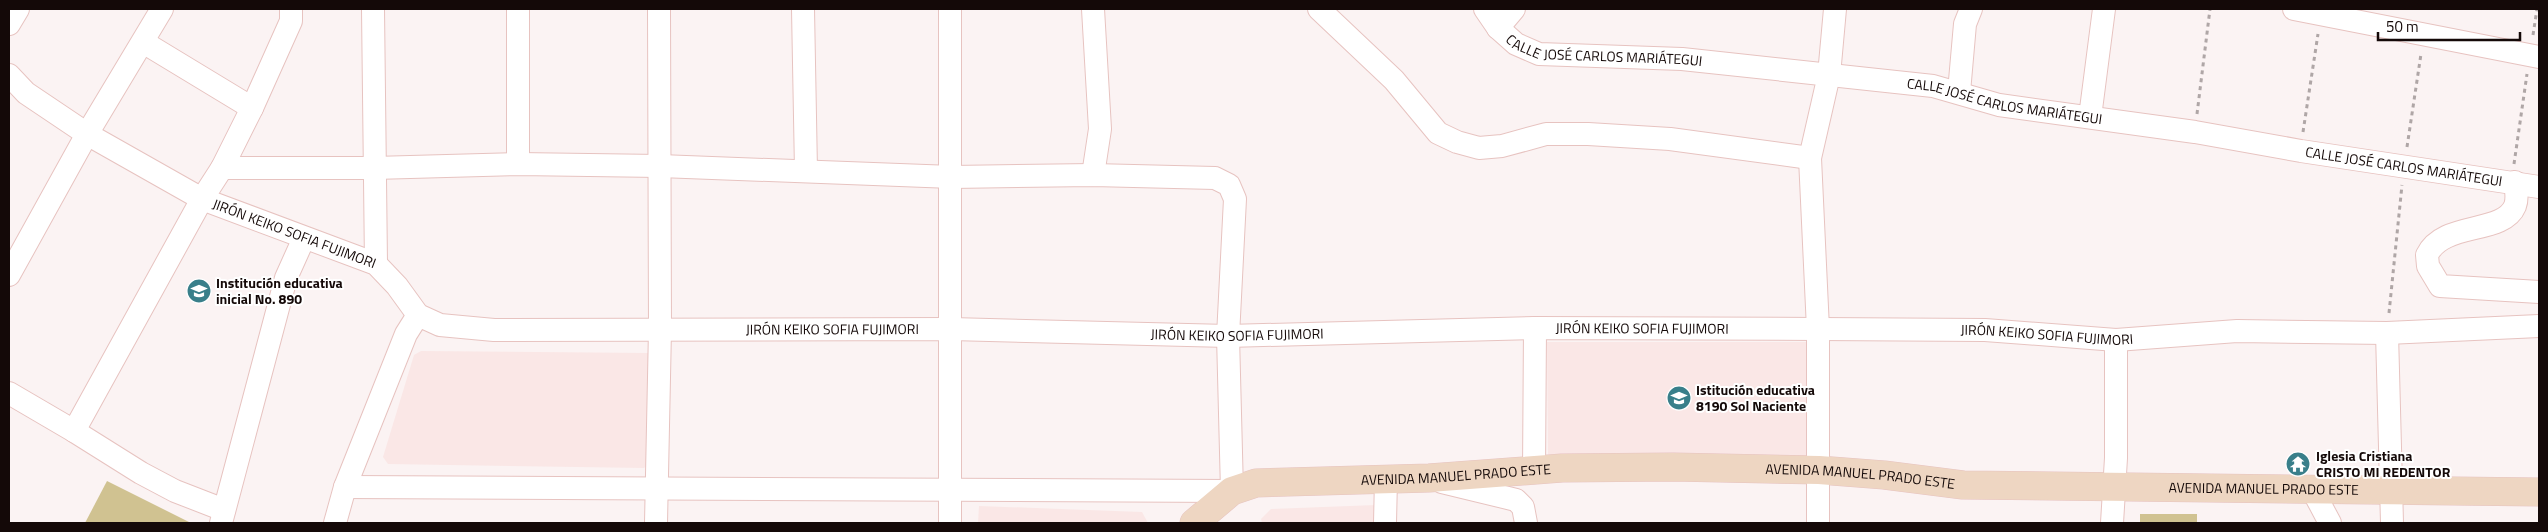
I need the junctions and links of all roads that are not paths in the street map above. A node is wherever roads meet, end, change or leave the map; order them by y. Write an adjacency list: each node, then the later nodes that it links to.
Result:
1 (18, 9): 17 (street)
2 (162, 9): 19 (street)
3 (291, 9): 24 (street)
4 (373, 9): 31 (street)
5 (518, 9): 28 (street)
6 (659, 9): 29 (street)
7 (803, 9): 32 (street)
8 (950, 9): 34 (street)
9 (1093, 9): 33 (street)
10 (1320, 9): 27 (street)
11 (1485, 9): 18 (street, CALLE JOSÉ CARLOS MARIÁTEGUI)
12 (1514, 9): 18 (street)
13 (1835, 9): 22 (street)
14 (1971, 9): 23 (street)
15 (2104, 9): 25 (street)
16 (2294, 9): 20 (street)
17 (9, 24)
18 (1498, 28): 22 (street, CALLE JOSÉ CARLOS MARIÁTEGUI)
19 (142, 42): 24 (street); 26 (street)
20 (2534, 57)
21 (9, 75): 26 (street, JIRÓN KEIKO SOFIA FUJIMORI)
22 (1829, 75): 23 (street, CALLE JOSÉ CARLOS MARIÁTEGUI); 27 (street)
23 (1959, 92): 25 (street, CALLE JOSÉ CARLOS MARIÁTEGUI)
24 (252, 108): 30 (street)
25 (2090, 117): 35 (street, CALLE JOSÉ CARLOS MARIÁTEGUI)
26 (87, 134): 37 (street, JIRÓN KEIKO SOFIA FUJIMORI); 40 (street)
27 (1810, 158): 47 (street)
28 (518, 164): 29 (street); 31 (street)
29 (660, 166): 32 (street); 45 (street)
30 (222, 168): 31 (street); 37 (street)
31 (374, 168): 39 (street)
32 (806, 171): 34 (street)
33 (1093, 175): 34 (street); 49 (street)
34 (952, 177): 46 (street)
35 (2515, 182): 36 (street, CALLE JOSÉ CARLOS MARIÁTEGUI); 41 (street)
36 (2539, 187)
37 (202, 199): 38 (street, JIRÓN KEIKO SOFIA FUJIMORI); 52 (street)
38 (304, 238): 39 (street, JIRÓN KEIKO SOFIA FUJIMORI); 65 (street)
39 (376, 264): 42 (street, JIRÓN KEIKO SOFIA FUJIMORI)
40 (9, 275)
41 (2539, 292)
42 (418, 315): 45 (street, JIRÓN KEIKO SOFIA FUJIMORI); 57 (street)
43 (2539, 326): 48 (street, JIRÓN KEIKO SOFIA FUJIMORI)
44 (1535, 328): 47 (street, JIRÓN KEIKO SOFIA FUJIMORI); 49 (street, JIRÓN KEIKO SOFIA FUJIMORI); 54 (street)
45 (660, 329): 46 (street, JIRÓN KEIKO SOFIA FUJIMORI); 58 (street)
46 (951, 329): 49 (street, JIRÓN KEIKO SOFIA FUJIMORI); 60 (street)
47 (1818, 329): 50 (street, JIRÓN KEIKO SOFIA FUJIMORI); 53 (street)
48 (2387, 333): 50 (street, JIRÓN KEIKO SOFIA FUJIMORI); 63 (street)
49 (1228, 336): 61 (street)
50 (2116, 340): 59 (street)
51 (9, 393): 52 (street)
52 (74, 430): 65 (street)
53 (1819, 470): 54 (street, AVENIDA MANUEL PRADO ESTE); 59 (street, AVENIDA MANUEL PRADO ESTE); 72 (street)
54 (1534, 471): 55 (street, AVENIDA MANUEL PRADO ESTE)
55 (1429, 478): 56 (street, AVENIDA MANUEL PRADO ESTE); 71 (street)
56 (1386, 479): 61 (street, AVENIDA MANUEL PRADO ESTE); 70 (street)
57 (345, 487): 58 (street); 66 (street)
58 (657, 487): 60 (street); 67 (street)
59 (2115, 489): 62 (street, AVENIDA MANUEL PRADO ESTE); 73 (street)
60 (950, 490): 61 (street); 68 (street)
61 (1232, 491): 69 (street, AVENIDA MANUEL PRADO ESTE)
62 (2313, 491): 63 (street, AVENIDA MANUEL PRADO ESTE); 74 (street)
63 (2392, 492): 64 (street, AVENIDA MANUEL PRADO ESTE); 75 (street)
64 (2539, 492)
65 (223, 517)
66 (335, 523)
67 (656, 523)
68 (950, 523)
69 (1194, 523)
70 (1385, 523)
71 (1526, 523)
72 (1818, 523)
73 (2112, 523)
74 (2330, 523)
75 (2392, 523)

